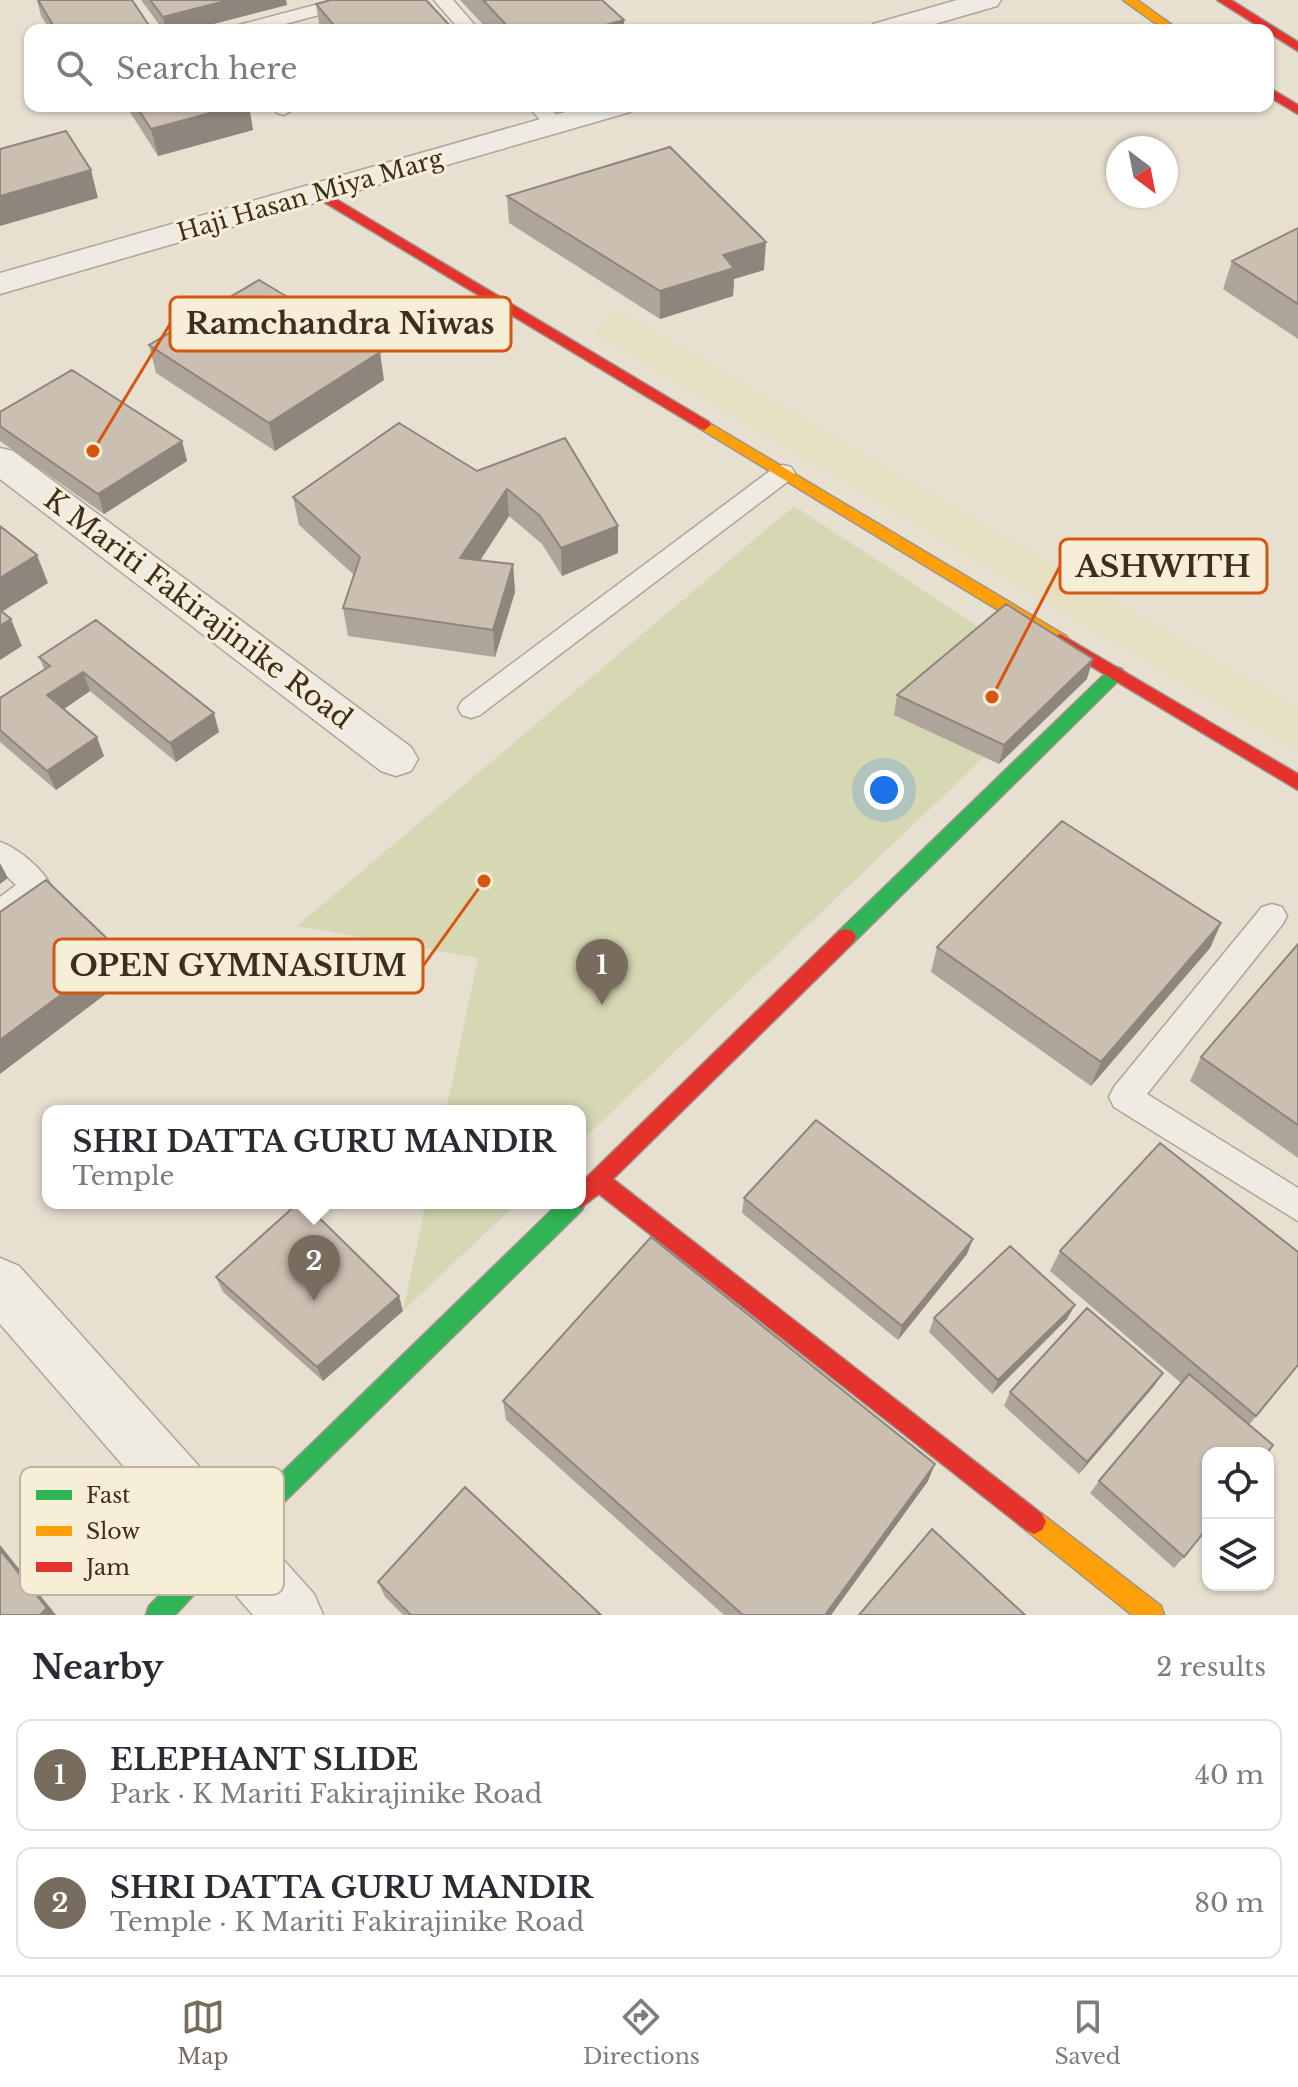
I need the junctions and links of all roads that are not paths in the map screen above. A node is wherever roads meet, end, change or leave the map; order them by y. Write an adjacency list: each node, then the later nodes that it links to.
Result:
1 (355, 0): 6 (lane)
2 (443, 0): 7 (lane)
3 (987, 0): 8 (street)
4 (1129, 0): 9 (street)
5 (1223, 0): 10 (street)
6 (264, 24)
7 (465, 24)
8 (904, 24)
9 (1164, 24)
10 (1261, 24)
11 (1274, 32): 12 (street)
12 (1298, 47)
13 (1274, 95): 14 (street)
14 (1298, 110)
15 (570, 112): 16 (street, Haji Hasan Miya Marg)
16 (546, 115): 17 (street, Haji Hasan Miya Marg)
17 (319, 193): 18 (street, Haji Hasan Miya Marg); 20 (street)
18 (0, 284)
19 (0, 460): 23 (street, K Mariti Fakirajinike Road)
20 (783, 473): 21 (street); 22 (lane)
21 (1116, 673): 24 (street); 28 (street)
22 (471, 708)
23 (396, 759)
24 (1298, 783)
25 (0, 853): 26 (lane)
26 (0, 913)
27 (1272, 916): 30 (lane)
28 (598, 1180): 29 (street); 39 (street)
29 (586, 1192)
30 (1298, 1206)
31 (568, 1209): 34 (street)
32 (0, 1284): 33 (street)
33 (162, 1467)
34 (284, 1486)
35 (177, 1595): 37 (street)
36 (275, 1595): 38 (street)
37 (158, 1615)
38 (293, 1615)
39 (1152, 1615)

